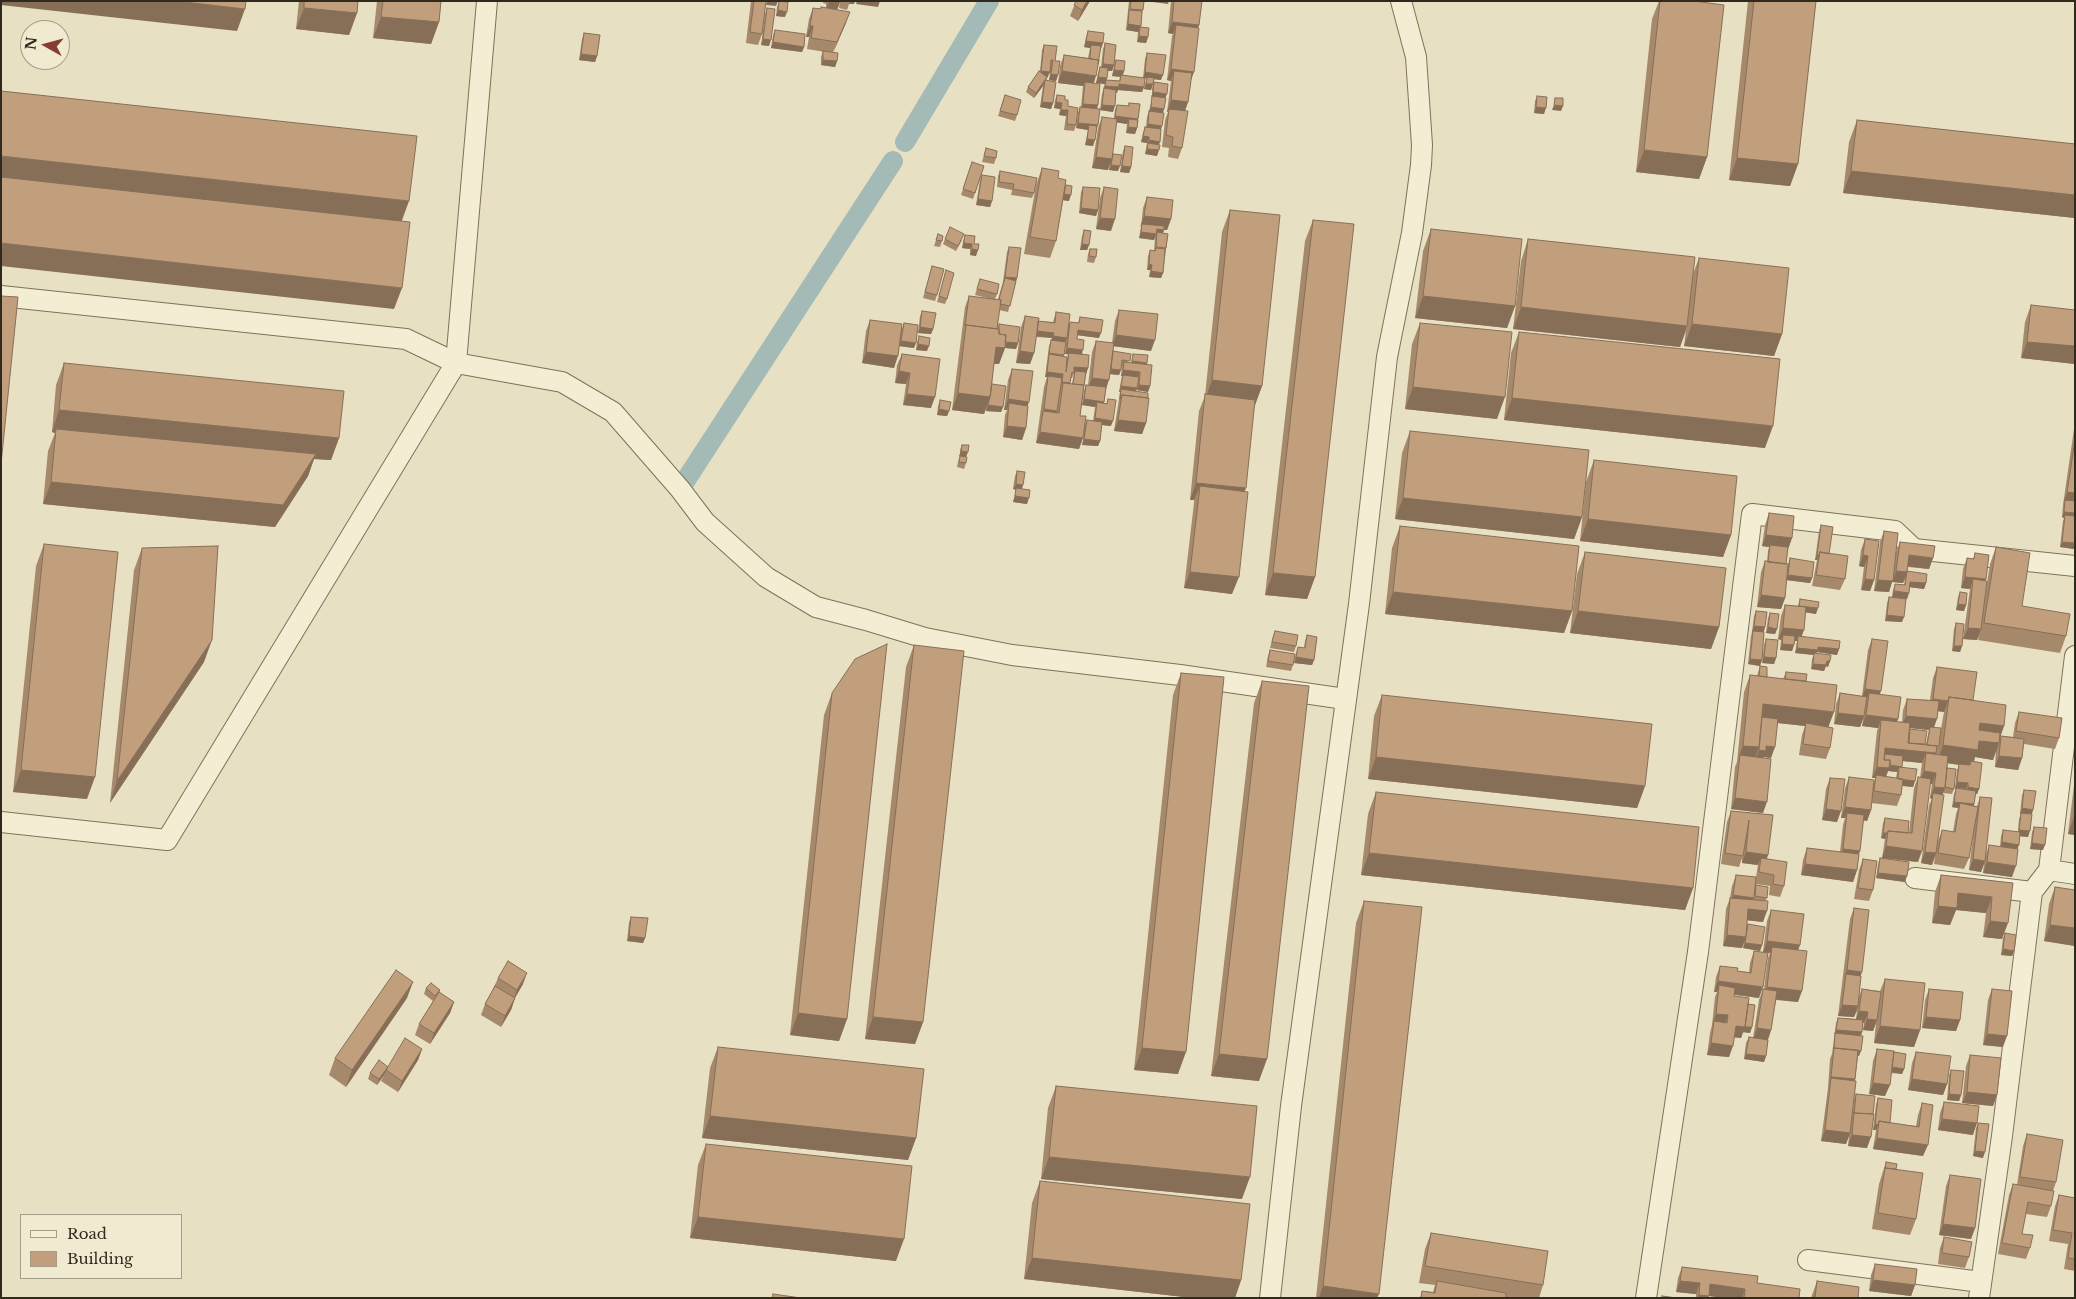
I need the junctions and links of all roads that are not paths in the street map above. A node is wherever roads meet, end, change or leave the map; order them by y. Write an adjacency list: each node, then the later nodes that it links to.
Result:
1 (487, 1): 4 (street)
2 (1401, 1): 7 (street)
3 (1, 296): 4 (street)
4 (456, 363): 7 (street); 8 (street)
5 (2075, 566): 16 (street)
6 (2075, 656): 9 (street)
7 (1345, 699): 15 (street)
8 (1, 822)
9 (2049, 870): 10 (street); 12 (street)
10 (2075, 874)
11 (1915, 878): 12 (street)
12 (2032, 892): 14 (street)
13 (1808, 1260): 14 (street)
14 (1980, 1290)
15 (1270, 1298)
16 (1646, 1298)

